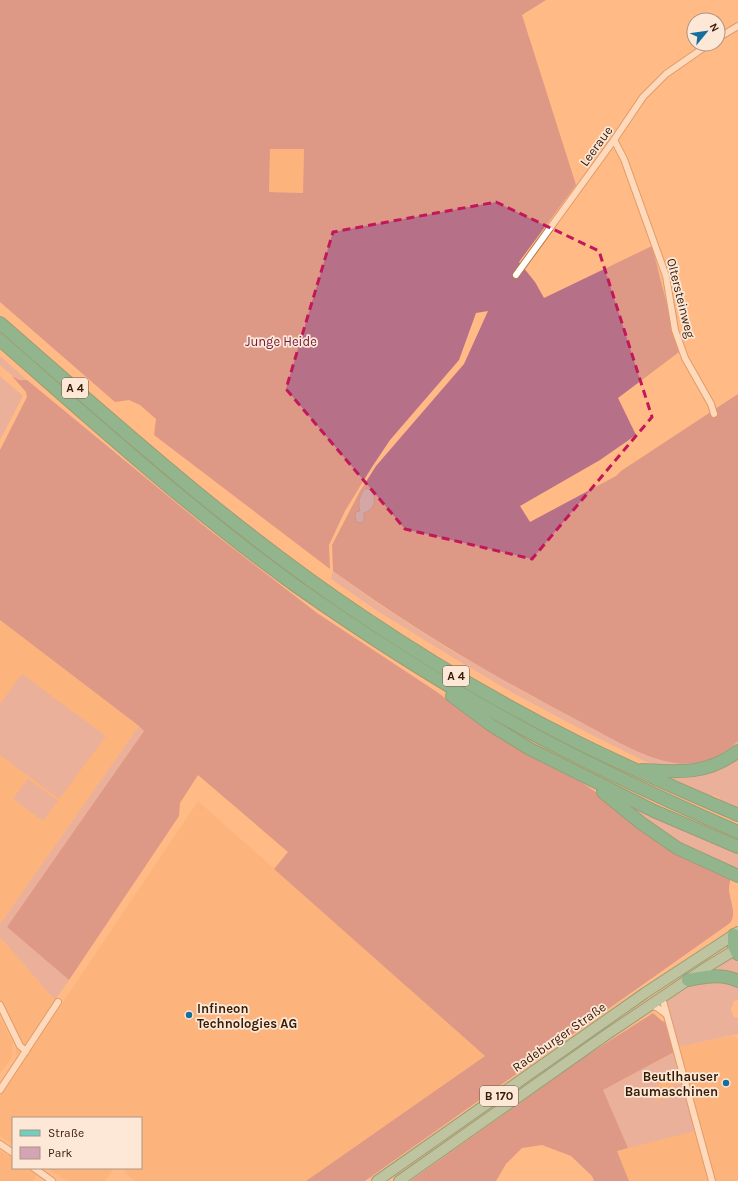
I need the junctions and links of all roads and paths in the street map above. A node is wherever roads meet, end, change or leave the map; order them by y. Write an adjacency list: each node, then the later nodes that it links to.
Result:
1 (738, 26): 2 (street)
2 (726, 33)
3 (698, 52): 4 (street, Leeraue)
4 (614, 140): 5 (street, Leeraue); 8 (street, Oltersteinweg)
5 (516, 275)
6 (0, 323): 11 (highway, A 4)
7 (0, 340): 9 (highway, A 4)
8 (714, 414)
9 (431, 676): 12 (highway); 14 (highway, A 4)
10 (738, 751): 11 (highway)
11 (635, 769): 13 (highway, A 4)
12 (580, 774): 15 (highway); 16 (highway)
13 (738, 815)
14 (738, 832)
15 (738, 846)
16 (736, 875)
17 (736, 934): 18 (highway); 32 (main road, Radeburger Straße / B 170)
18 (737, 951): 19 (main road, Radeburger Straße / B 170)
19 (688, 980): 20 (highway); 21 (main road, Radeburger Straße / B 170)
20 (738, 981)
21 (662, 997): 24 (main road, Radeburger Straße / B 170); 25 (street)
22 (58, 1002): 26 (street)
23 (0, 1005): 26 (street)
24 (650, 1005): 25 (street); 33 (main road, Radeburger Straße / B 170)
25 (666, 1014): 34 (street)
26 (26, 1051): 27 (street)
27 (0, 1090)
28 (0, 1144): 29 (street)
29 (12, 1152)
30 (35, 1169): 31 (street)
31 (52, 1181)
32 (377, 1181)
33 (399, 1181)
34 (712, 1181)

